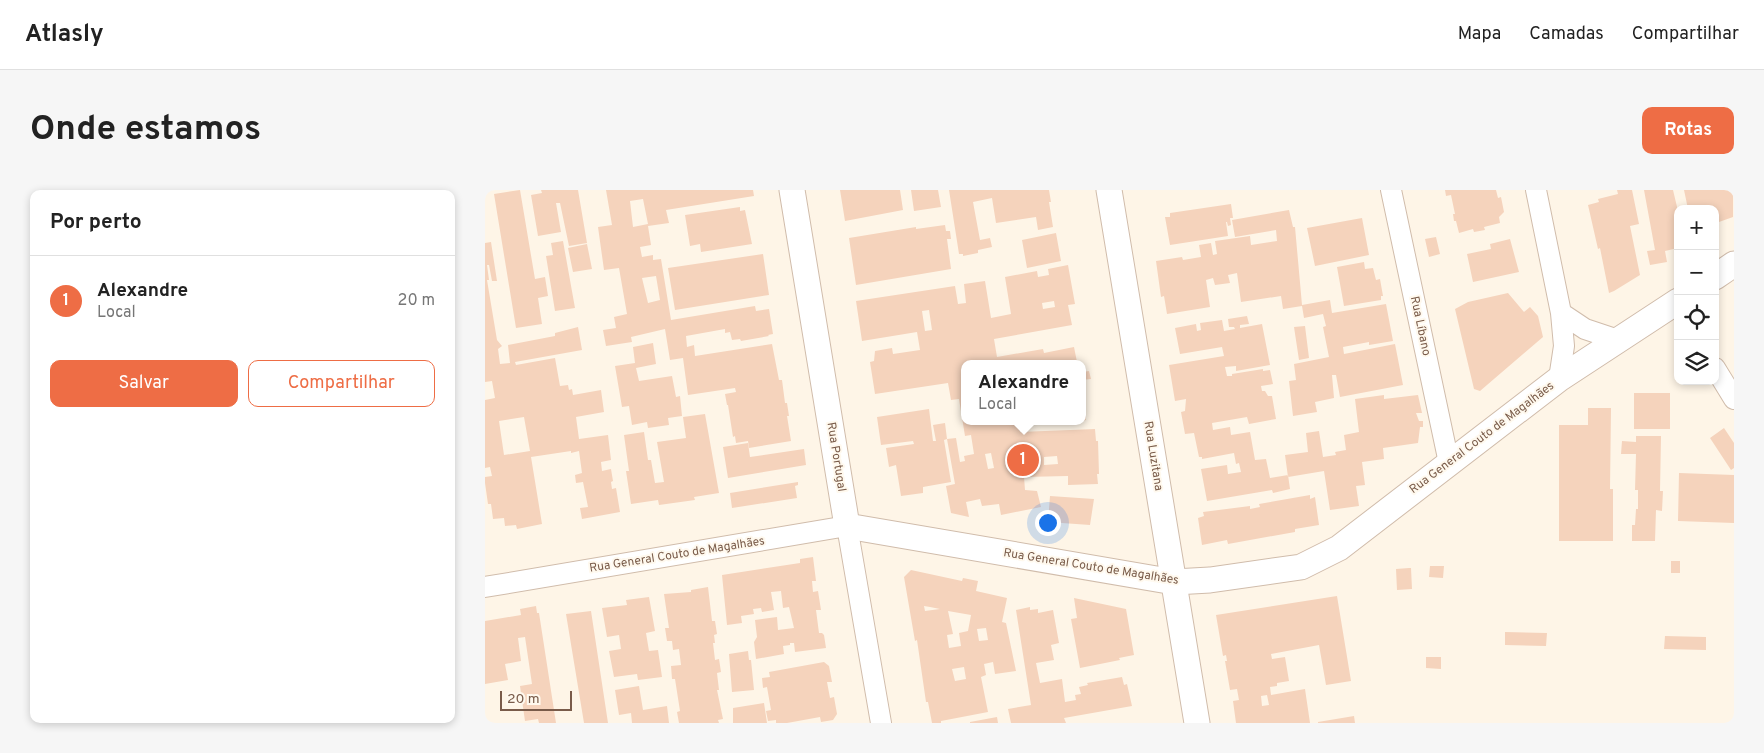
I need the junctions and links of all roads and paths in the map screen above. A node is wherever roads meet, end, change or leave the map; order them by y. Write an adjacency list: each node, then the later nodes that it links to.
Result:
1 (792, 190): 14 (street, Rua Portugal)
2 (1109, 190): 15 (street, Rua Luzitana)
3 (1391, 190): 13 (street, Rua Líbano)
4 (1536, 190): 8 (street)
5 (1734, 264): 6 (street)
6 (1719, 274)
7 (1674, 306): 9 (street, Rua General Couto de Magalhães)
8 (1561, 313): 9 (street); 11 (street)
9 (1618, 340): 11 (street, Rua General Couto de Magalhães)
10 (1719, 374): 12 (street)
11 (1559, 379): 13 (street, Rua General Couto de Magalhães)
12 (1734, 398)
13 (1449, 463): 15 (street, Rua General Couto de Magalhães)
14 (847, 526): 15 (street, Rua General Couto de Magalhães); 16 (street, Rua General Couto de Magalhães); 17 (street, Rua Portugal)
15 (1174, 582): 18 (street, Rua Luzitana)
16 (485, 587)
17 (881, 723)
18 (1197, 723)

